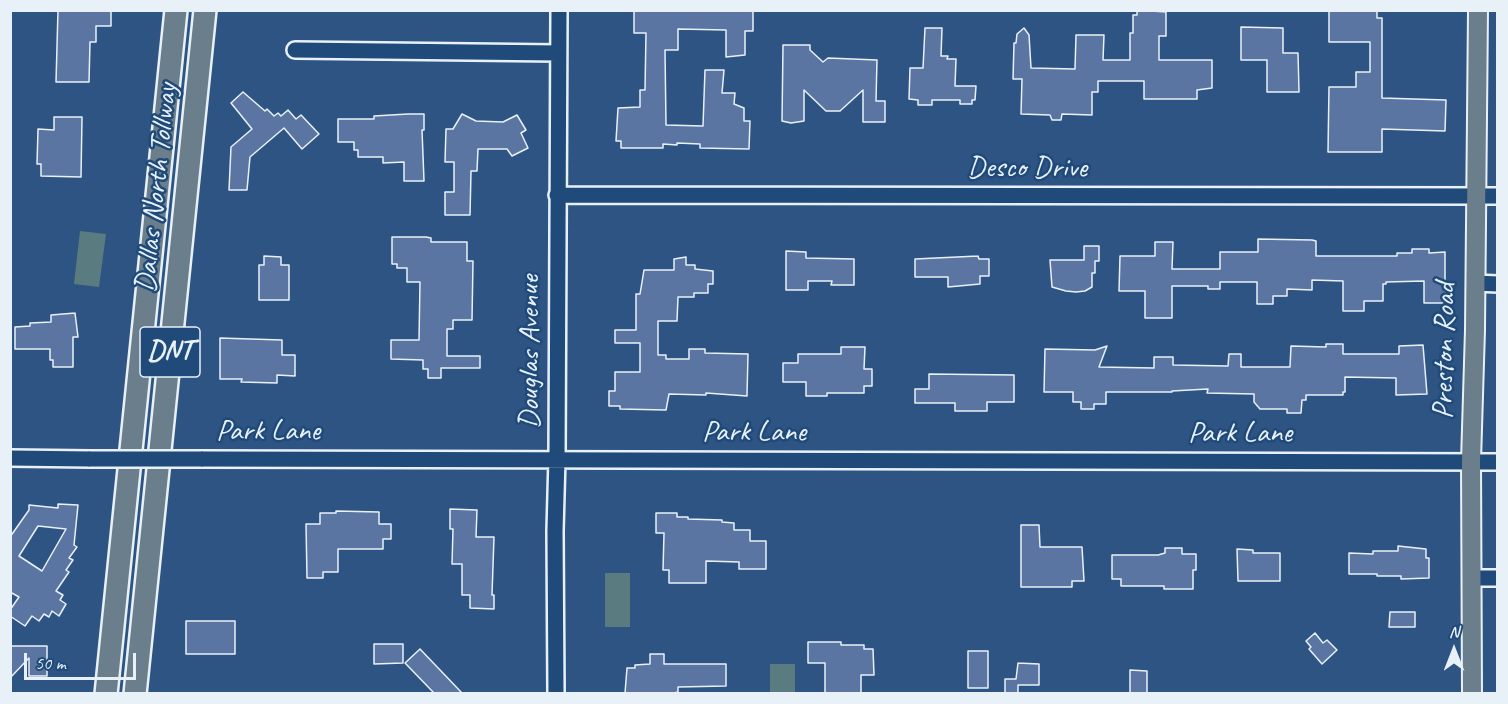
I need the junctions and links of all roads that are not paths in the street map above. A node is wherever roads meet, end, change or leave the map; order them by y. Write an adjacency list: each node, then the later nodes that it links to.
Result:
1 (176, 10): 18 (highway, Dallas North Tollway / DNT)
2 (205, 10): 19 (highway, Dallas North Tollway / DNT)
3 (559, 10): 6 (street, Douglas Avenue)
4 (1478, 10): 8 (main road, Preston Road)
5 (295, 50): 6 (street)
6 (558, 52): 7 (street, Douglas Avenue)
7 (557, 195): 8 (street, Desco Drive); 13 (street, Douglas Avenue)
8 (1476, 196): 9 (street, Desco Drive); 10 (main road, Preston Road)
9 (1497, 196)
10 (1475, 283): 11 (street); 14 (main road, Preston Road)
11 (1497, 284)
12 (10, 458): 13 (street, Park Lane, bridge)
13 (557, 458): 14 (street, Park Lane); 20 (street, Douglas Avenue)
14 (1471, 461): 15 (street, Park Lane); 16 (main road, Preston Road)
15 (1497, 462)
16 (1473, 578): 17 (street); 21 (main road, Preston Road)
17 (1497, 578)
18 (106, 693)
19 (135, 693)
20 (556, 693)
21 (1472, 693)

